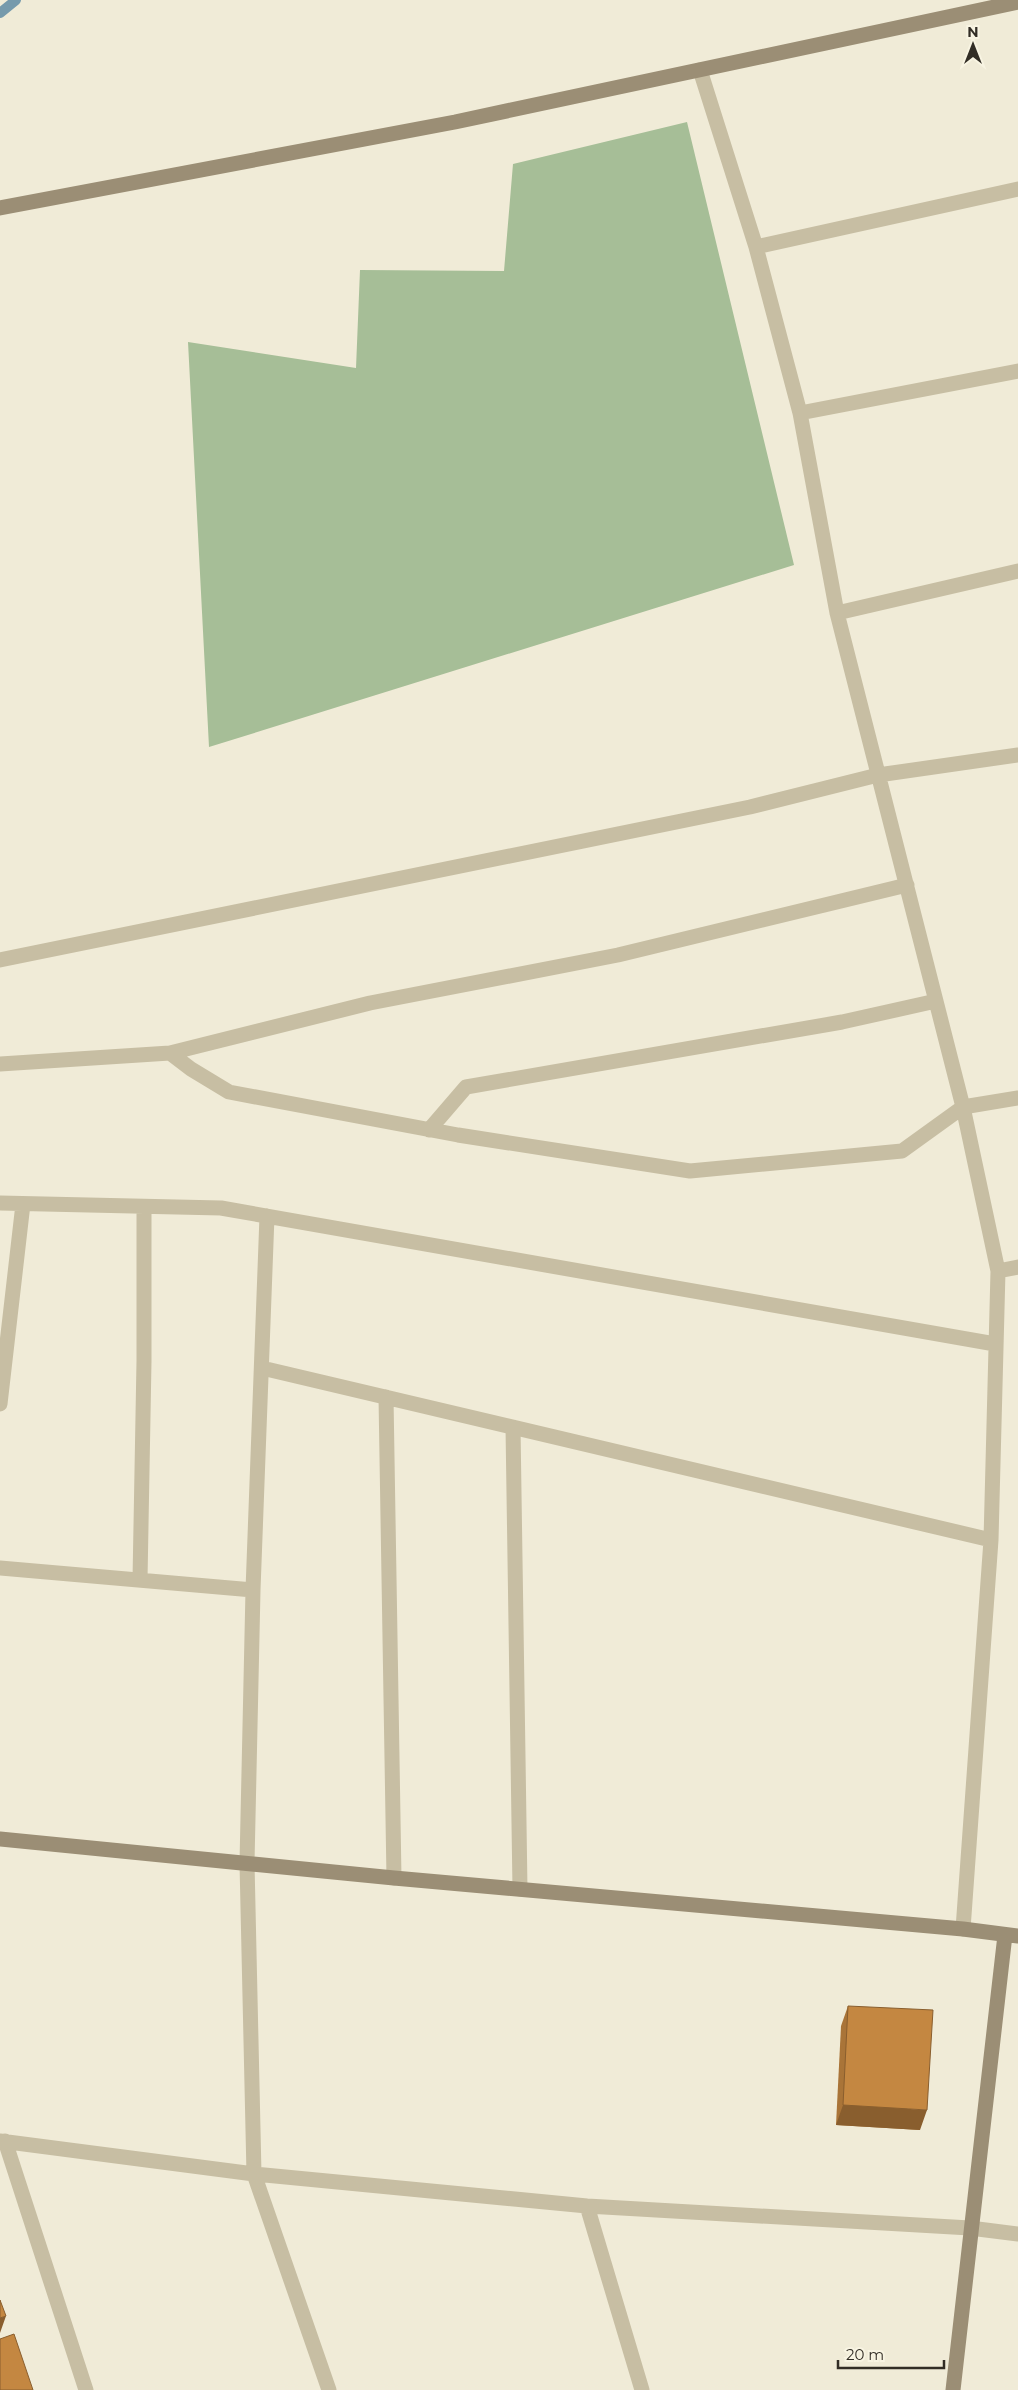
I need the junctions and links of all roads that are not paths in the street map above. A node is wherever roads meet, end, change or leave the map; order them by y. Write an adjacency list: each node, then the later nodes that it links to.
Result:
1 (1018, 2): 2 (street)
2 (700, 70): 4 (street); 5 (street)
3 (1018, 189): 5 (street)
4 (0, 208)
5 (756, 247): 7 (street)
6 (1018, 371): 7 (street)
7 (800, 413): 9 (street)
8 (1018, 571): 9 (street)
9 (837, 613): 11 (street)
10 (1018, 754): 11 (street)
11 (878, 775): 12 (street); 13 (street)
12 (906, 885): 14 (street); 15 (street)
13 (0, 960)
14 (936, 1001): 18 (street); 19 (street)
15 (170, 1053): 16 (street); 19 (street)
16 (0, 1064)
17 (1018, 1098): 18 (street)
18 (963, 1107): 19 (street); 25 (street)
19 (429, 1130)
20 (0, 1203): 21 (street)
21 (23, 1204): 22 (street); 29 (street)
22 (144, 1206): 23 (street); 33 (street)
23 (267, 1216): 26 (street); 27 (street)
24 (1018, 1267): 25 (street)
25 (998, 1271): 26 (street)
26 (995, 1344): 31 (street)
27 (262, 1368): 28 (street); 34 (street)
28 (386, 1397): 30 (street); 37 (street)
29 (0, 1404)
30 (513, 1427): 31 (street); 38 (street)
31 (991, 1540): 39 (street)
32 (0, 1568): 33 (street)
33 (140, 1580): 34 (street)
34 (253, 1590): 36 (street)
35 (0, 1839): 36 (street)
36 (248, 1863): 37 (street); 42 (street)
37 (394, 1878): 38 (street)
38 (520, 1889): 39 (street)
39 (963, 1929): 40 (street)
40 (1012, 1936): 44 (street)
41 (3, 2141): 42 (street); 46 (street)
42 (254, 2174): 43 (street); 47 (street)
43 (587, 2206): 44 (street); 48 (street)
44 (970, 2228): 45 (street); 49 (street)
45 (1018, 2234)
46 (86, 2390)
47 (329, 2390)
48 (642, 2390)
49 (953, 2390)

